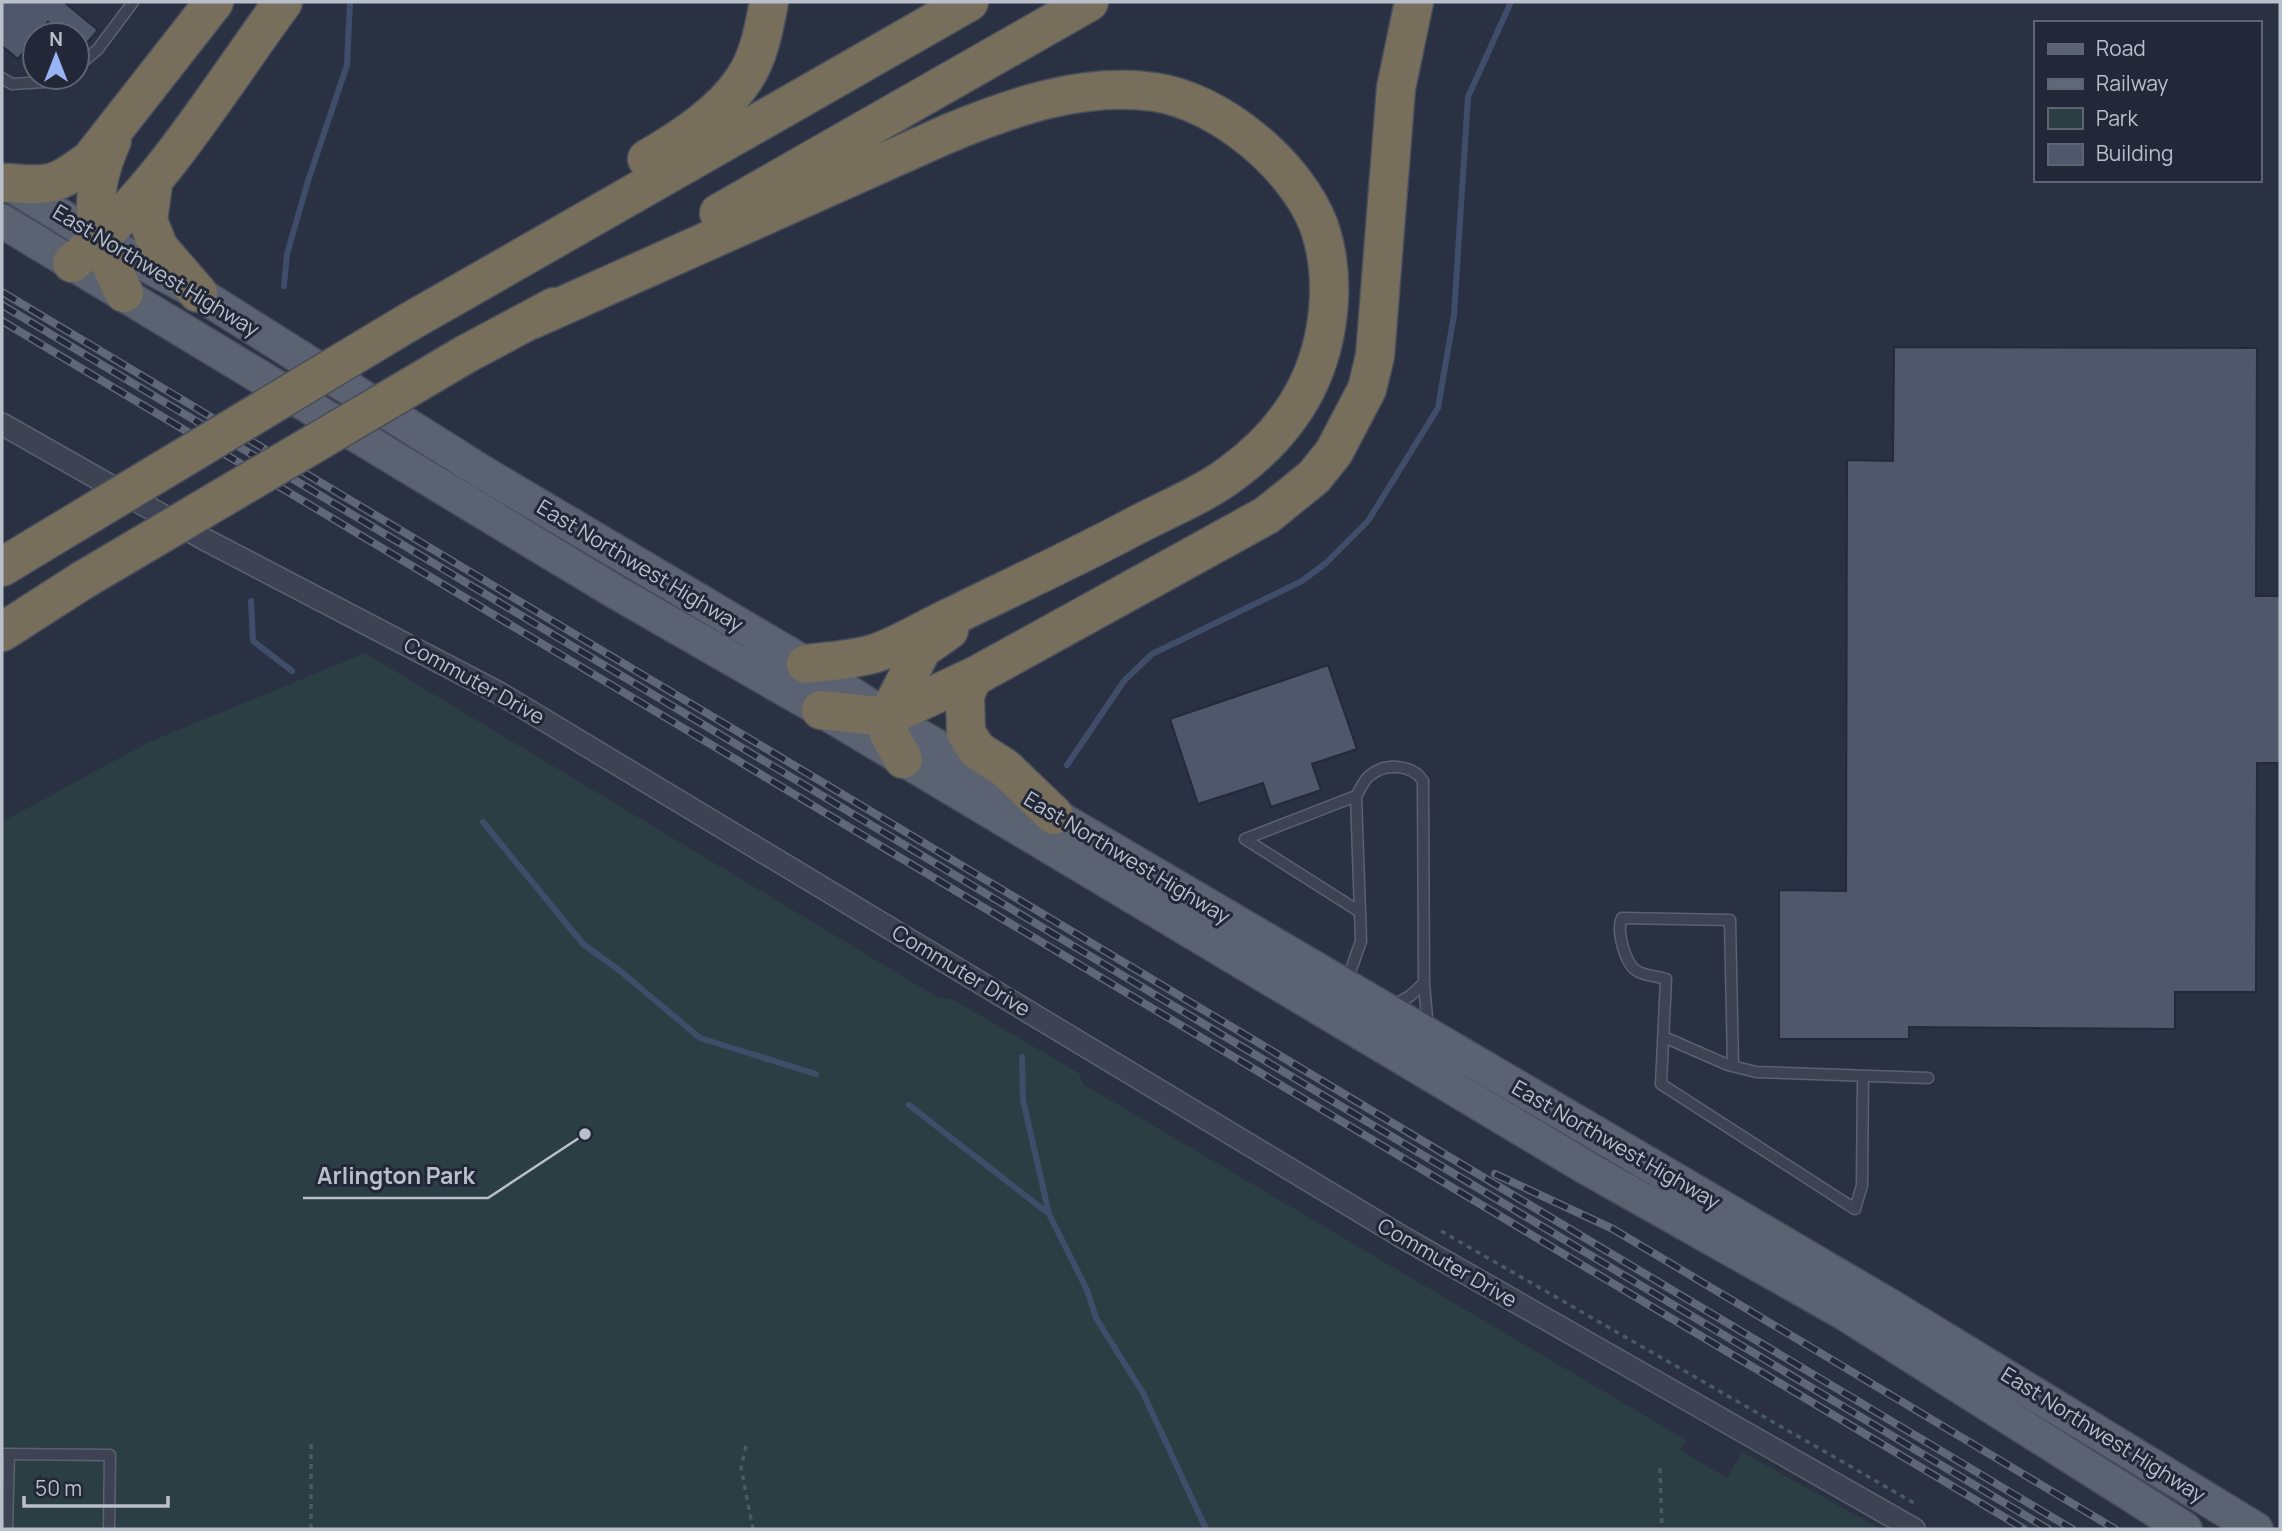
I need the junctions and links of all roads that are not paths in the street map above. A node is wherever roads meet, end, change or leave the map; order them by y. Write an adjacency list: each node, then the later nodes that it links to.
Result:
1 (133, 2): 8 (lane)
2 (214, 2): 11 (highway)
3 (283, 2): 13 (highway)
4 (769, 2): 16 (highway)
5 (969, 2): 16 (highway)
6 (1088, 2): 19 (highway)
7 (1415, 2): 25 (highway)
8 (91, 55)
9 (2, 78): 10 (lane)
10 (21, 83)
11 (117, 129): 12 (highway); 15 (highway)
12 (5, 181): 15 (main road, East Northwest Highway)
13 (153, 184): 15 (highway); 18 (highway)
14 (2, 221): 15 (main road, East Northwest Highway)
15 (86, 251): 17 (highway); 18 (main road, East Northwest Highway)
16 (463, 291): 21 (highway, bridge)
17 (124, 293): 26 (main road, East Northwest Highway)
18 (198, 293): 24 (main road, East Northwest Highway)
19 (531, 320): 22 (highway); 23 (highway, bridge)
20 (2, 424): 44 (street, Commuter Drive)
21 (2, 567)
22 (1013, 589): 24 (highway); 27 (highway)
23 (2, 632)
24 (806, 664): 27 (main road, East Northwest Highway)
25 (973, 677): 27 (highway); 30 (highway)
26 (821, 710): 27 (highway); 28 (main road, East Northwest Highway)
27 (887, 717): 28 (highway); 30 (main road, East Northwest Highway)
28 (903, 759): 34 (main road, East Northwest Highway)
29 (1356, 796): 31 (lane); 31 (lane); 32 (lane)
30 (1054, 815): 33 (main road, East Northwest Highway)
31 (1360, 912): 33 (lane)
32 (1423, 983): 35 (lane); 36 (lane)
33 (1345, 986): 34 (main road); 35 (main road, East Northwest Highway)
34 (1317, 1006): 45 (main road, East Northwest Highway)
35 (1383, 1008): 36 (main road, East Northwest Highway)
36 (1429, 1035): 46 (main road, East Northwest Highway)
37 (1664, 1037): 38 (lane); 38 (lane); 39 (lane)
38 (1733, 1066): 39 (lane)
39 (1863, 1076): 40 (lane)
40 (1928, 1078)
41 (5, 1454): 42 (lane); 43 (lane)
42 (7, 1529)
43 (109, 1529)
44 (1914, 1529)
45 (2185, 1529)
46 (2256, 1529)

